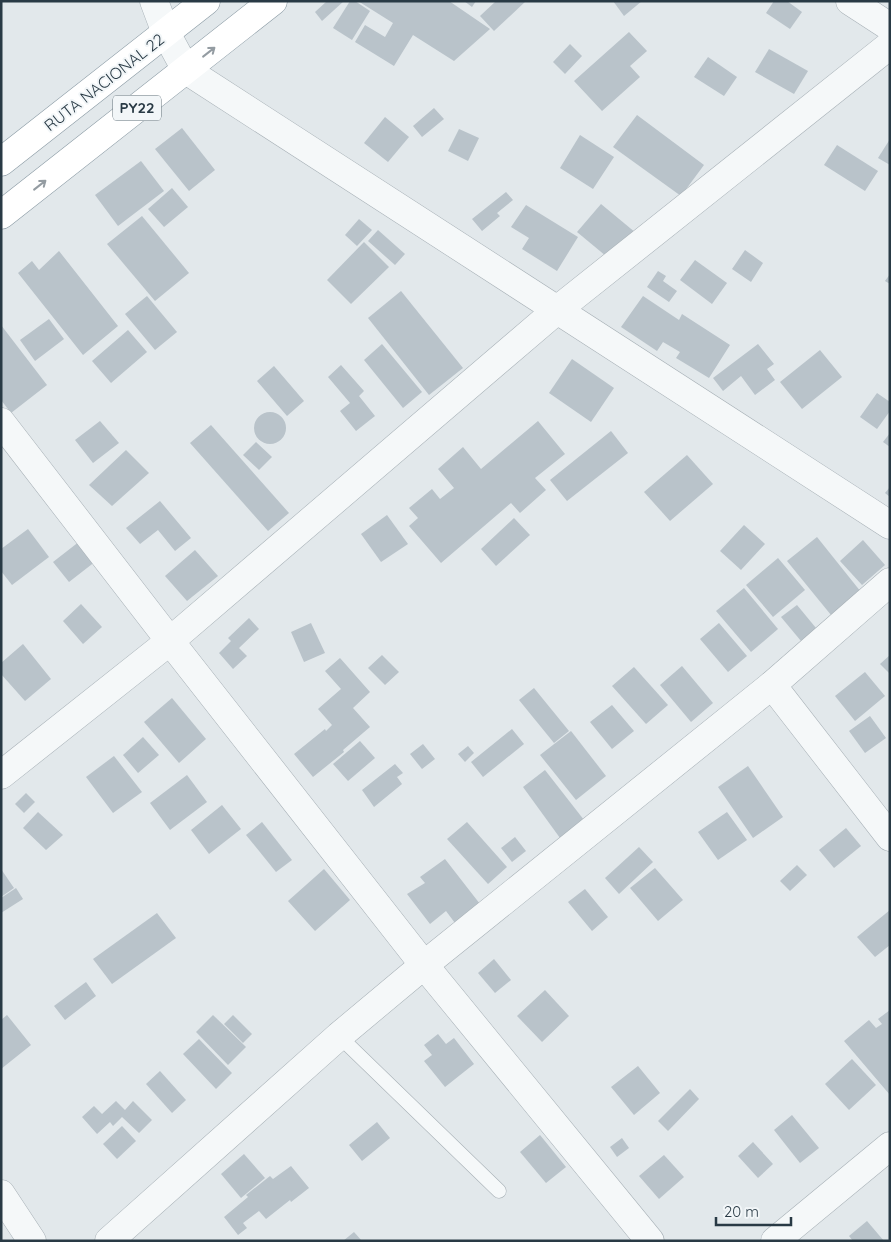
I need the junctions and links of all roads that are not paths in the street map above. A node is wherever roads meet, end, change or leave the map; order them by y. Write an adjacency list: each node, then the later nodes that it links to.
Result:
1 (154, 1): 6 (street)
2 (206, 1): 6 (highway, RUTA NACIONAL 22 / PY22)
3 (273, 1): 8 (highway, PY22, one-way to 3)
4 (850, 1): 5 (street)
5 (890, 27)
6 (166, 33): 8 (street); 9 (highway, RUTA NACIONAL 22 / PY22)
7 (890, 44): 11 (street)
8 (186, 70): 10 (highway, PY22, one-way to 8); 11 (street)
9 (1, 162)
10 (1, 215)
11 (557, 310): 13 (street); 15 (street)
12 (1, 422): 15 (street)
13 (890, 525)
14 (890, 582): 16 (street)
15 (170, 641): 17 (street); 19 (street)
16 (772, 685): 18 (street); 19 (street)
17 (1, 775)
18 (890, 837)
19 (424, 965): 20 (street); 26 (street)
20 (339, 1036): 22 (lane); 25 (street)
21 (890, 1146): 27 (street)
22 (499, 1191)
23 (1, 1194): 24 (street)
24 (32, 1241)
25 (110, 1241)
26 (650, 1241)
27 (775, 1241)

